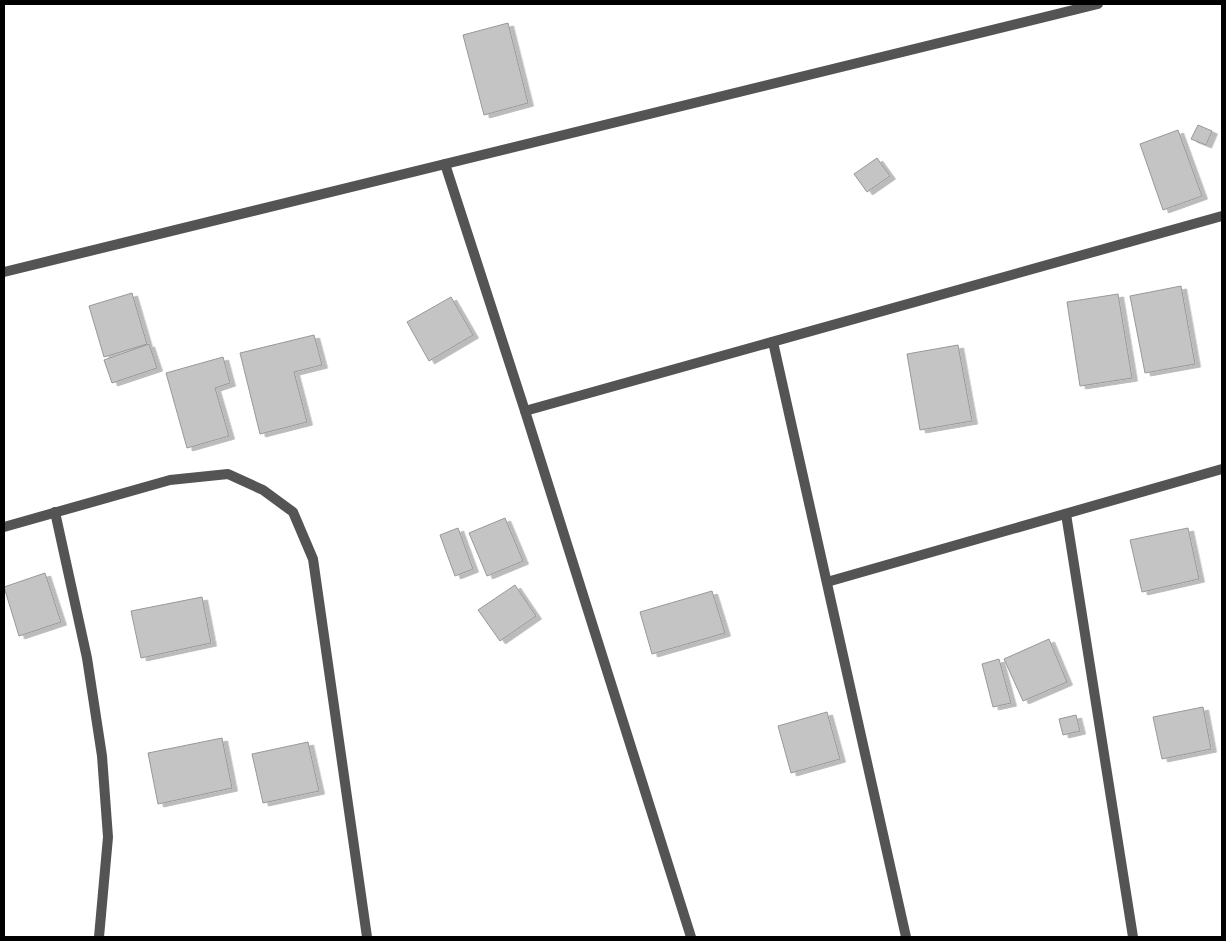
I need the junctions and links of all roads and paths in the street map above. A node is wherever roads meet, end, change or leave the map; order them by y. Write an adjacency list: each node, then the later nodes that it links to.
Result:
1 (1098, 4): 2 (street)
2 (445, 164): 4 (street); 6 (street)
3 (1222, 216): 5 (street)
4 (4, 272)
5 (773, 342): 6 (street); 11 (street)
6 (525, 411): 14 (street)
7 (1222, 470): 9 (street)
8 (55, 512): 10 (street); 12 (street); 13 (street)
9 (1066, 514): 11 (street); 16 (street)
10 (4, 527)
11 (827, 582): 15 (street)
12 (99, 937)
13 (367, 937)
14 (691, 937)
15 (906, 937)
16 (1134, 937)

